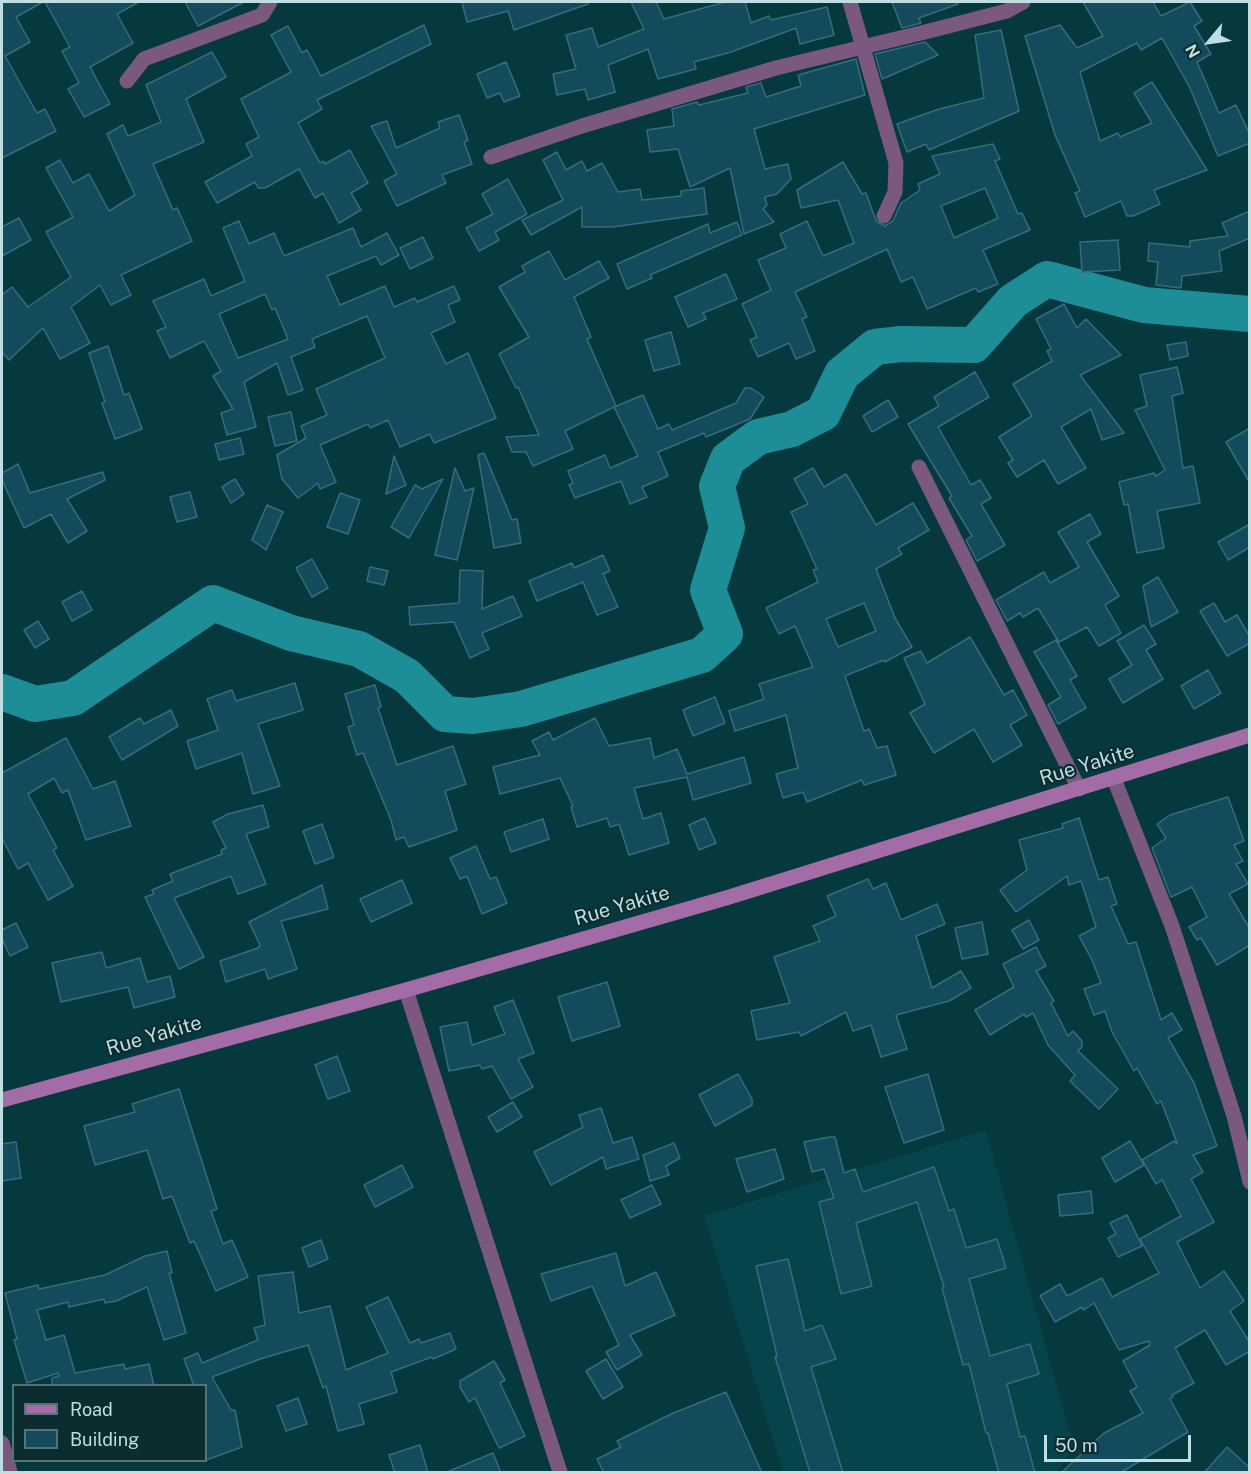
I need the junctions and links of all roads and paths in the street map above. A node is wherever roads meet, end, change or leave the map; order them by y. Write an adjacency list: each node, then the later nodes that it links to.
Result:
1 (270, 2): 5 (street)
2 (850, 2): 4 (street)
3 (1023, 2): 4 (street)
4 (864, 45): 6 (street); 7 (street)
5 (127, 81)
6 (491, 157)
7 (884, 216)
8 (919, 467): 11 (street)
9 (1250, 735): 10 (main road, Rue Yakite)
10 (1114, 779): 11 (main road, Rue Yakite); 14 (street)
11 (1079, 789): 12 (main road, Rue Yakite)
12 (406, 990): 13 (main road, Rue Yakite); 17 (street)
13 (2, 1100)
14 (1250, 1182)
15 (2, 1443): 16 (street)
16 (10, 1473)
17 (560, 1473)

